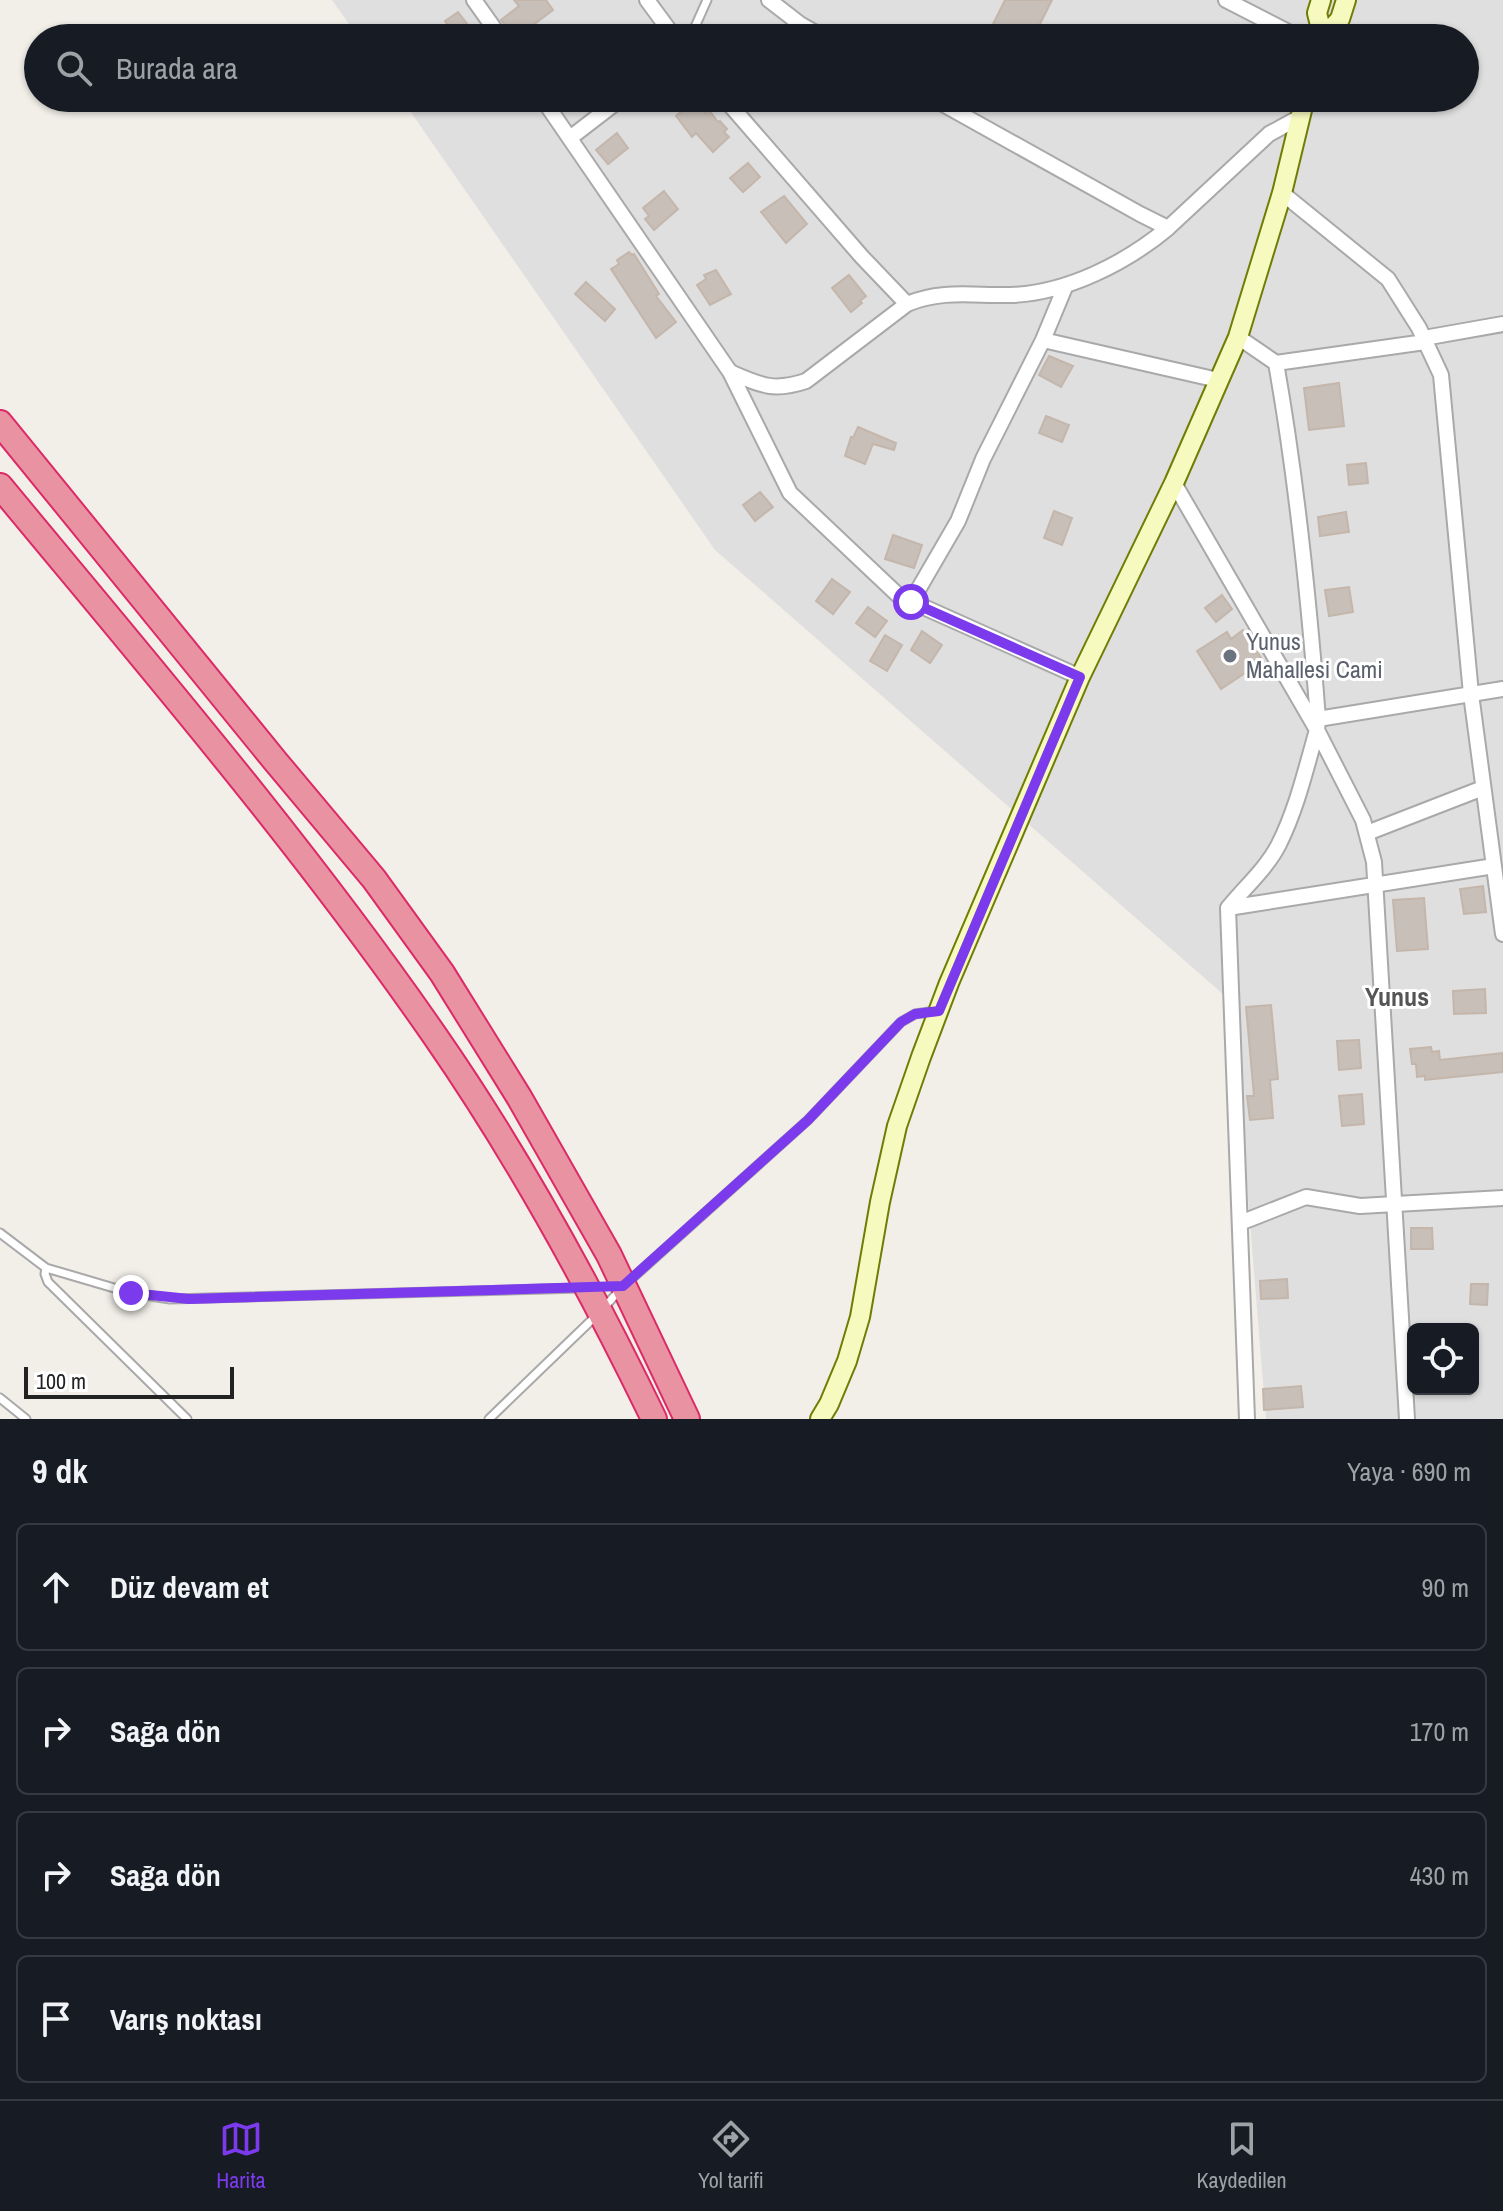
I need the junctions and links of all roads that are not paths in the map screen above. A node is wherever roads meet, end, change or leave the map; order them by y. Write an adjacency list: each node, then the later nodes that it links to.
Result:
1 (474, 0): 8 (street)
2 (647, 0): 9 (street)
3 (707, 0): 10 (lane)
4 (769, 0): 11 (street)
5 (1226, 0): 12 (street)
6 (1321, 0): 13 (street)
7 (1346, 0): 14 (street)
8 (491, 24)
9 (665, 24)
10 (696, 24)
11 (800, 24)
12 (1273, 24)
13 (1320, 24)
14 (1336, 24)
15 (552, 112): 21 (street)
16 (604, 112): 21 (street)
17 (736, 112): 25 (street)
18 (957, 112): 23 (street)
19 (1301, 112): 20 (street)
20 (1300, 117): 22 (street); 23 (street)
21 (570, 138): 31 (street)
22 (1282, 193): 27 (street); 29 (street)
23 (1168, 228): 24 (street)
24 (1065, 287): 25 (street); 28 (street)
25 (907, 304): 31 (street)
26 (1503, 324): 29 (street)
27 (1238, 337): 30 (street); 32 (street)
28 (1043, 340): 32 (street); 36 (street)
29 (1424, 340): 30 (street); 39 (street)
30 (1276, 363): 40 (street)
31 (730, 372): 36 (street)
32 (1218, 380): 34 (street)
33 (0, 423): 53 (highway)
34 (1174, 483): 37 (street); 40 (street)
35 (0, 486): 53 (highway)
36 (911, 602): 37 (street)
37 (1080, 677): 47 (street)
38 (1503, 689): 39 (street)
39 (1471, 694): 40 (street); 41 (street)
40 (1317, 725): 42 (street); 45 (street)
41 (1483, 788): 42 (street); 43 (street)
42 (1367, 833): 44 (street)
43 (1494, 866): 44 (street); 46 (street)
44 (1375, 886): 45 (street); 49 (street)
45 (1228, 908): 50 (street)
46 (1503, 934)
47 (939, 1011): 53 (lane); 60 (street)
48 (1503, 1198): 49 (street)
49 (1394, 1206): 50 (street); 62 (street)
50 (1240, 1223): 61 (street)
51 (0, 1233): 52 (lane)
52 (46, 1268): 53 (lane); 56 (lane)
53 (604, 1292): 57 (lane); 58 (highway); 59 (highway)
54 (0, 1398): 55 (lane)
55 (26, 1419)
56 (187, 1419)
57 (489, 1419)
58 (654, 1419)
59 (687, 1419)
60 (820, 1419)
61 (1247, 1419)
62 (1407, 1419)

